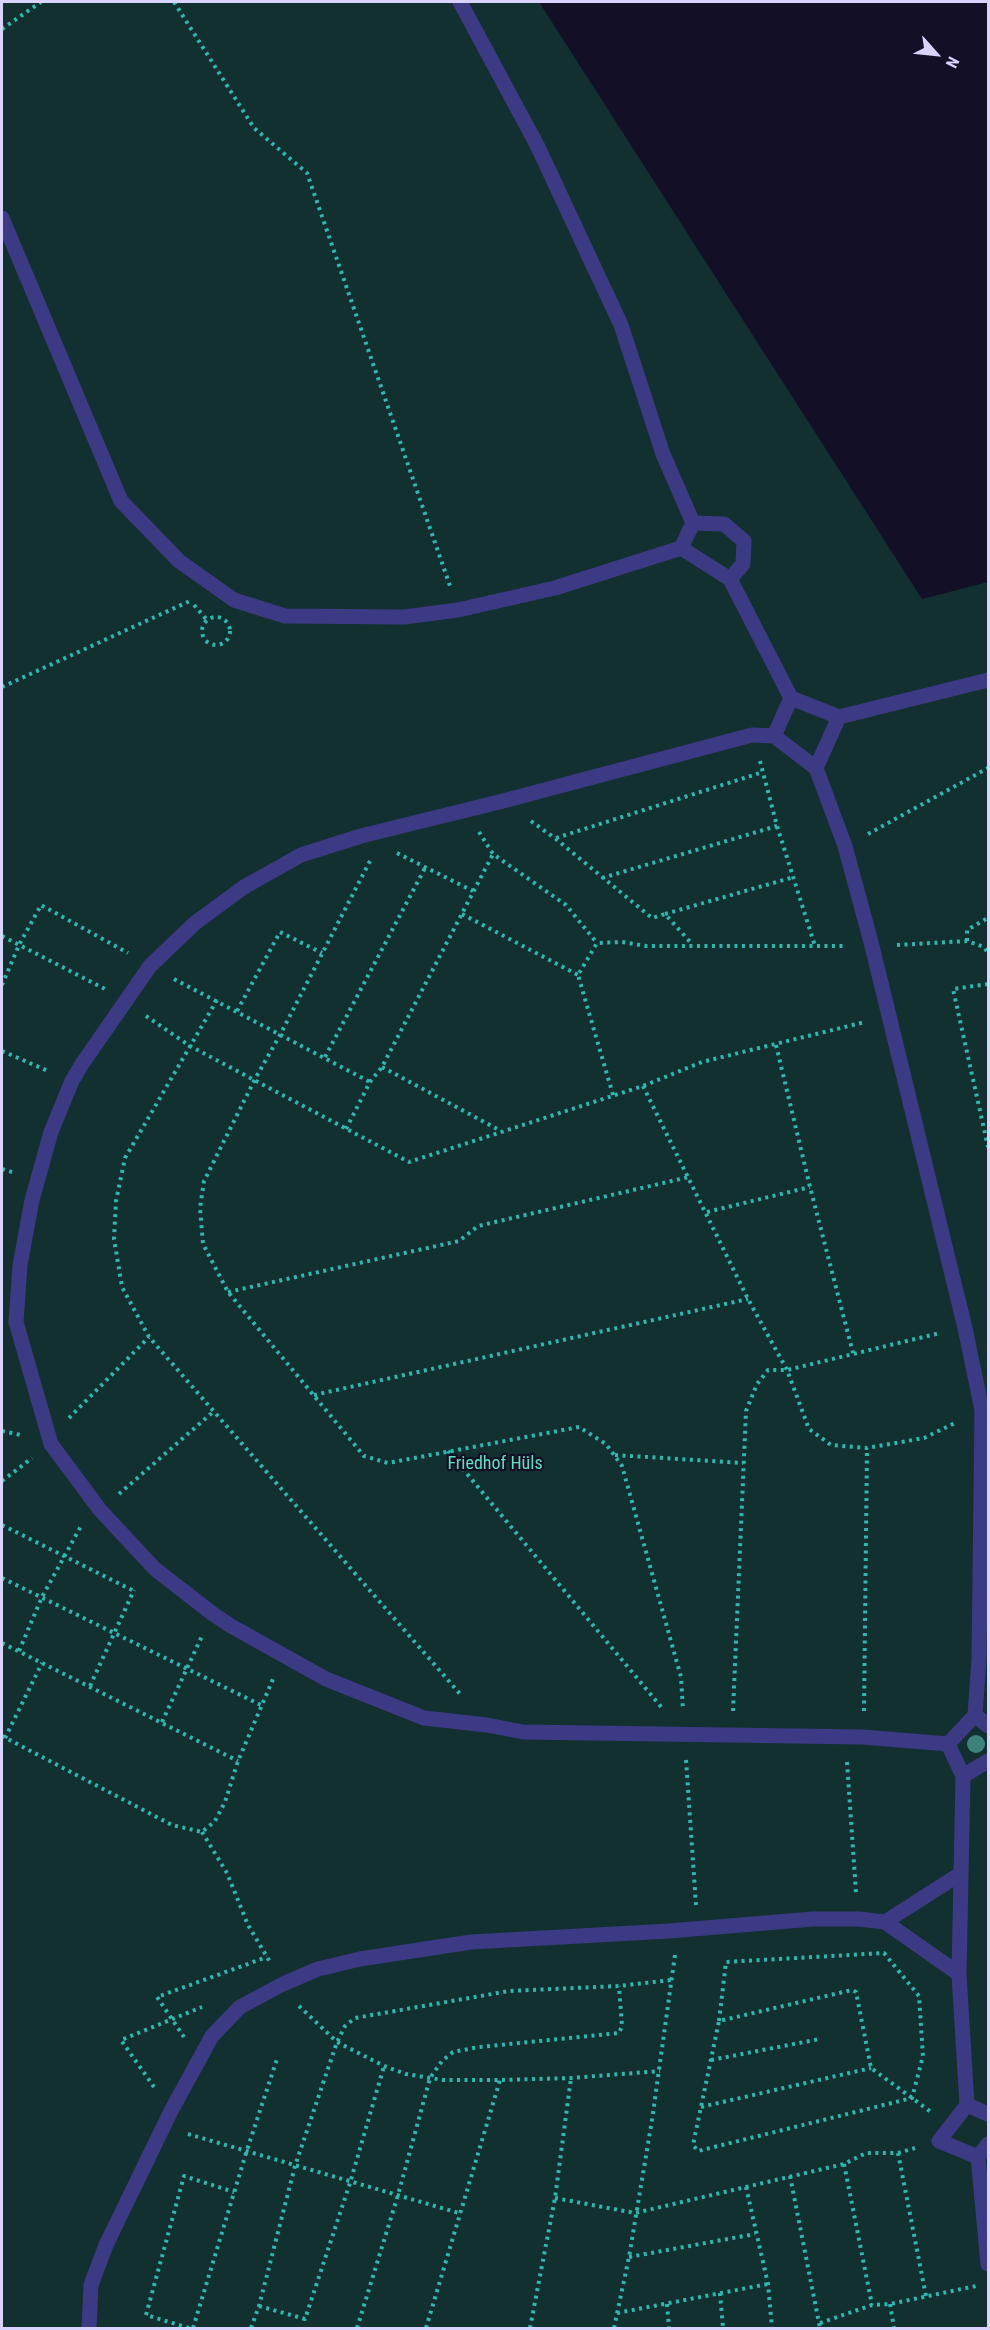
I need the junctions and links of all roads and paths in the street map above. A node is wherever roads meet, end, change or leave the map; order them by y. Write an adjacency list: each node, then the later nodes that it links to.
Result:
1 (38, 2): 4 (path)
2 (174, 2): 11 (path)
3 (460, 2): 6 (lane)
4 (2, 29)
5 (2, 218): 9 (lane)
6 (693, 523): 7 (lane); 8 (lane)
7 (681, 548): 8 (lane); 11 (lane)
8 (730, 579): 15 (lane)
9 (217, 589): 10 (path); 11 (lane)
10 (190, 601): 12 (path); 14 (path)
11 (458, 610)
12 (207, 620): 12 (path)
13 (988, 680): 16 (lane)
14 (2, 687)
15 (791, 698): 16 (lane); 18 (lane)
16 (839, 717): 19 (lane)
17 (752, 735): 18 (lane); 21 (path); 22 (lane)
18 (774, 736): 19 (lane)
19 (816, 768): 28 (lane)
20 (988, 768): 28 (path)
21 (763, 772): 24 (path); 26 (path)
22 (503, 801): 23 (lane); 26 (path)
23 (465, 810): 25 (lane); 29 (path)
24 (777, 826): 31 (path); 32 (path)
25 (361, 836): 27 (path); 46 (lane)
26 (556, 839): 32 (path)
27 (379, 844): 30 (path); 45 (path)
28 (845, 846): 43 (lane)
29 (493, 854): 33 (path); 39 (path)
30 (425, 868): 33 (path); 58 (path)
31 (794, 877): 35 (path); 42 (path)
32 (602, 878): 35 (path)
33 (473, 891): 34 (path)
34 (462, 914): 47 (path); 59 (path)
35 (665, 914): 40 (path)
36 (988, 918): 38 (path)
37 (2, 936): 41 (path)
38 (967, 941): 43 (path); 44 (path)
39 (597, 943): 40 (path); 47 (path)
40 (692, 944): 42 (path)
41 (19, 945): 46 (path); 49 (path); 50 (path)
42 (815, 946): 43 (path)
43 (872, 946): 53 (lane)
44 (988, 952)
45 (322, 953): 52 (path); 54 (path)
46 (150, 966): 50 (lane); 51 (path)
47 (578, 975): 64 (path)
48 (988, 984): 67 (path)
49 (2, 985)
50 (126, 1000): 56 (path); 61 (lane)
51 (217, 1000): 52 (path); 56 (path)
52 (237, 1011): 54 (path)
53 (889, 1016): 55 (path); 73 (lane)
54 (280, 1035): 58 (path); 60 (path)
55 (776, 1045): 63 (path); 69 (path)
56 (190, 1046): 60 (path); 74 (path)
57 (2, 1051): 61 (path)
58 (324, 1057): 62 (path)
59 (382, 1067): 62 (path); 66 (path)
60 (255, 1079): 65 (path); 71 (path)
61 (72, 1081): 80 (lane)
62 (370, 1082): 65 (path)
63 (643, 1086): 64 (path); 68 (path)
64 (613, 1095): 66 (path)
65 (346, 1129): 66 (path)
66 (501, 1131)
67 (988, 1147)
68 (689, 1177): 70 (path); 71 (path)
69 (810, 1187): 70 (path); 75 (path)
70 (707, 1212): 72 (path)
71 (228, 1292): 77 (path)
72 (748, 1299): 76 (path); 77 (path)
73 (964, 1328): 75 (path); 78 (lane)
74 (149, 1337): 79 (path); 80 (path)
75 (853, 1353): 76 (path)
76 (787, 1370): 81 (path); 84 (path)
77 (314, 1395): 82 (path)
78 (985, 1409): 81 (path); 102 (lane)
79 (213, 1412): 86 (path); 104 (path)
80 (51, 1444): 85 (path); 86 (lane)
81 (867, 1448): 109 (path)
82 (447, 1450): 83 (path); 106 (path)
83 (615, 1455): 84 (path); 106 (path)
84 (742, 1463): 108 (path)
85 (2, 1481)
86 (97, 1506): 88 (path); 89 (lane)
87 (2, 1525): 88 (path)
88 (65, 1557): 91 (path); 92 (path)
89 (149, 1563): 91 (path); 93 (lane)
90 (2, 1578): 92 (path)
91 (134, 1591): 94 (path)
92 (42, 1598): 94 (path); 96 (path)
93 (213, 1614): 97 (lane); 99 (path)
94 (114, 1634): 99 (path); 100 (path)
95 (2, 1642): 96 (path)
96 (19, 1651): 98 (path)
97 (284, 1654): 101 (path); 104 (lane)
98 (42, 1664): 100 (path); 107 (path)
99 (186, 1668): 101 (path); 103 (path)
100 (90, 1686): 103 (path)
101 (261, 1705): 112 (path)
102 (975, 1715): 105 (lane); 111 (lane)
103 (162, 1722): 112 (path)
104 (487, 1725): 106 (lane)
105 (988, 1726)
106 (685, 1735): 108 (lane); 119 (path)
107 (3, 1737): 115 (path)
108 (732, 1737): 110 (lane)
109 (863, 1737): 110 (lane); 111 (lane)
110 (845, 1738): 117 (path)
111 (948, 1744): 114 (lane)
112 (238, 1761): 115 (path)
113 (988, 1761): 114 (lane)
114 (963, 1776): 116 (lane)
115 (202, 1832): 121 (path)
116 (960, 1874): 118 (lane); 122 (lane)
117 (858, 1919): 118 (lane); 119 (lane)
118 (885, 1922): 122 (lane)
119 (697, 1928): 120 (lane)
120 (669, 1931): 123 (path); 124 (lane)
121 (267, 1957): 124 (path); 127 (path)
122 (959, 1974): 141 (lane)
123 (671, 1980): 125 (path); 136 (path)
124 (283, 1984): 126 (lane); 130 (path)
125 (619, 1986): 130 (path); 137 (path)
126 (240, 2007): 127 (path); 133 (lane)
127 (172, 2018): 133 (path); 144 (path)
128 (719, 2021): 132 (path); 135 (path); 140 (path)
129 (820, 2039): 132 (path)
130 (337, 2042): 134 (path); 152 (path)
131 (278, 2056): 148 (path)
132 (711, 2060): 142 (path)
133 (199, 2061): 144 (lane)
134 (384, 2066): 137 (path); 154 (path)
135 (871, 2068): 140 (path); 142 (path)
136 (660, 2071): 138 (path); 160 (path)
137 (430, 2078): 139 (path); 157 (path)
138 (571, 2078): 139 (path); 158 (path)
139 (500, 2080): 159 (path)
140 (912, 2098): 142 (path); 145 (path)
141 (967, 2104): 143 (lane); 145 (lane)
142 (701, 2107)
143 (988, 2114)
144 (169, 2117): 148 (path); 174 (lane)
145 (951, 2126): 146 (lane)
146 (939, 2141): 149 (path); 150 (lane)
147 (988, 2144): 150 (lane)
148 (247, 2150): 152 (path); 156 (path)
149 (898, 2153): 151 (path); 167 (path)
150 (978, 2157): 163 (lane)
151 (844, 2164): 153 (path); 170 (path)
152 (295, 2166): 154 (path); 171 (path)
153 (790, 2176): 155 (path); 173 (path)
154 (350, 2183): 157 (path); 171 (path)
155 (746, 2187): 160 (path); 161 (path)
156 (234, 2192): 175 (path); 175 (path)
157 (398, 2195): 159 (path); 177 (path)
158 (555, 2198): 160 (path); 179 (path)
159 (459, 2213): 178 (path)
160 (635, 2213): 162 (path)
161 (755, 2234): 162 (path); 164 (path)
162 (629, 2257): 172 (path)
163 (988, 2264)
164 (768, 2284): 166 (path); 183 (path)
165 (978, 2286): 167 (path)
166 (720, 2293): 168 (path); 182 (path)
167 (926, 2296): 169 (path)
168 (667, 2304): 172 (path); 181 (path)
169 (890, 2304): 170 (path); 185 (path)
170 (872, 2305): 173 (path)
171 (259, 2306): 176 (path)
172 (617, 2313): 180 (path)
173 (820, 2323): 184 (path)
174 (89, 2328)
175 (191, 2328)
176 (251, 2328)
177 (357, 2328)
178 (426, 2328)
179 (530, 2328)
180 (614, 2328)
181 (669, 2328)
182 (723, 2328)
183 (772, 2328)
184 (820, 2328)
185 (894, 2328)

